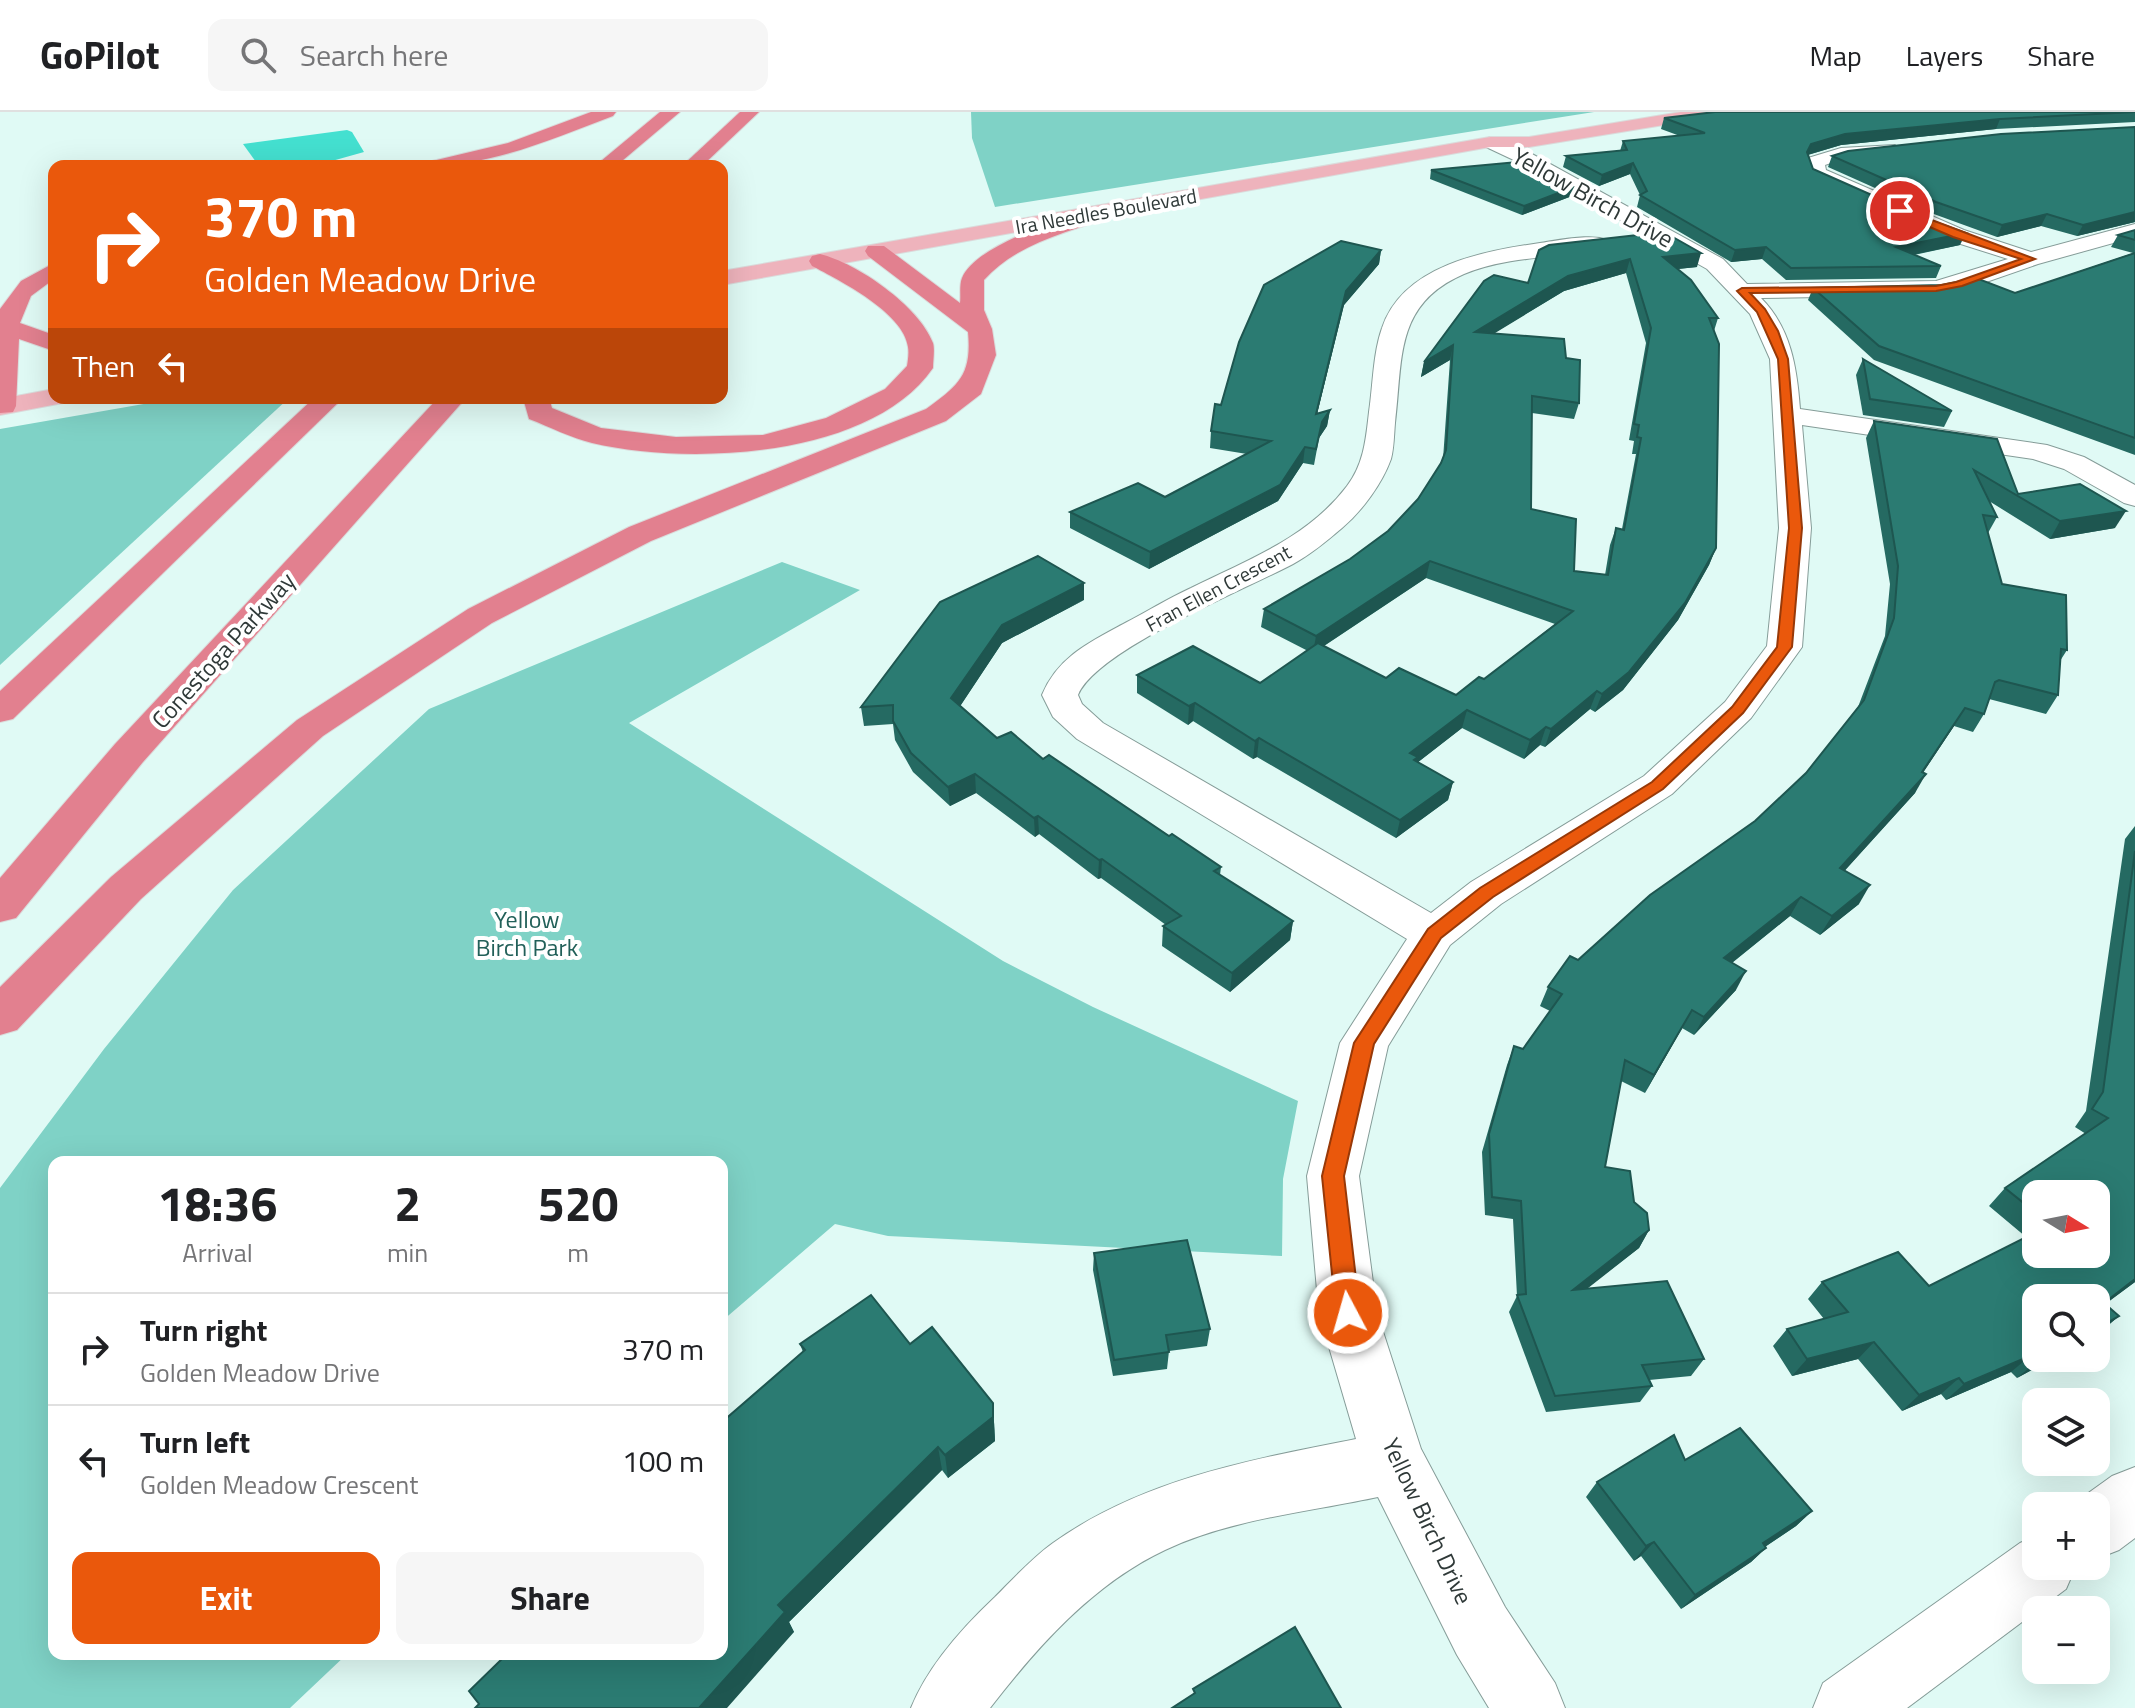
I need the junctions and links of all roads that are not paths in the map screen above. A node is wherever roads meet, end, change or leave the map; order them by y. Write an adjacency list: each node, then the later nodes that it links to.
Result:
1 (607, 112): 8 (highway)
2 (671, 112): 9 (highway)
3 (750, 112): 10 (highway)
4 (1623, 112): 6 (main road, Ira Needles Boulevard)
5 (1713, 112): 6 (main road, Ira Needles Boulevard)
6 (1490, 142): 11 (main road, Ira Needles Boulevard); 13 (street, Yellow Birch Drive)
7 (1903, 147): 16 (street)
8 (460, 160)
9 (611, 160)
10 (698, 160)
11 (1109, 211): 14 (main road, Ira Needles Boulevard); 21 (highway)
12 (2135, 230): 16 (street)
13 (1665, 236): 19 (street, Yellow Birch Drive); 32 (street, Fran Ellen Crescent)
14 (876, 251): 17 (main road, Ira Needles Boulevard); 21 (highway)
15 (48, 259): 20 (highway)
16 (2030, 259): 19 (street)
17 (820, 261): 18 (main road, Ira Needles Boulevard); 26 (highway)
18 (728, 277)
19 (1742, 291): 28 (street, Yellow Birch Drive)
20 (7, 326): 22 (highway); 27 (highway)
21 (980, 329): 33 (highway)
22 (48, 342)
23 (48, 398): 27 (main road)
24 (322, 404): 30 (highway)
25 (448, 404): 31 (highway, Conestoga Parkway)
26 (537, 404)
27 (2, 406)
28 (1787, 415): 29 (street); 32 (street, Yellow Birch Drive)
29 (2135, 497)
30 (0, 711)
31 (0, 907)
32 (1434, 934): 34 (street, Yellow Birch Drive)
33 (0, 1017)
34 (1394, 1462): 38 (street); 39 (street, Yellow Birch Drive)
35 (2135, 1499): 36 (street)
36 (2110, 1517)
37 (2024, 1580): 40 (street)
38 (946, 1708)
39 (1530, 1708)
40 (1848, 1708)

